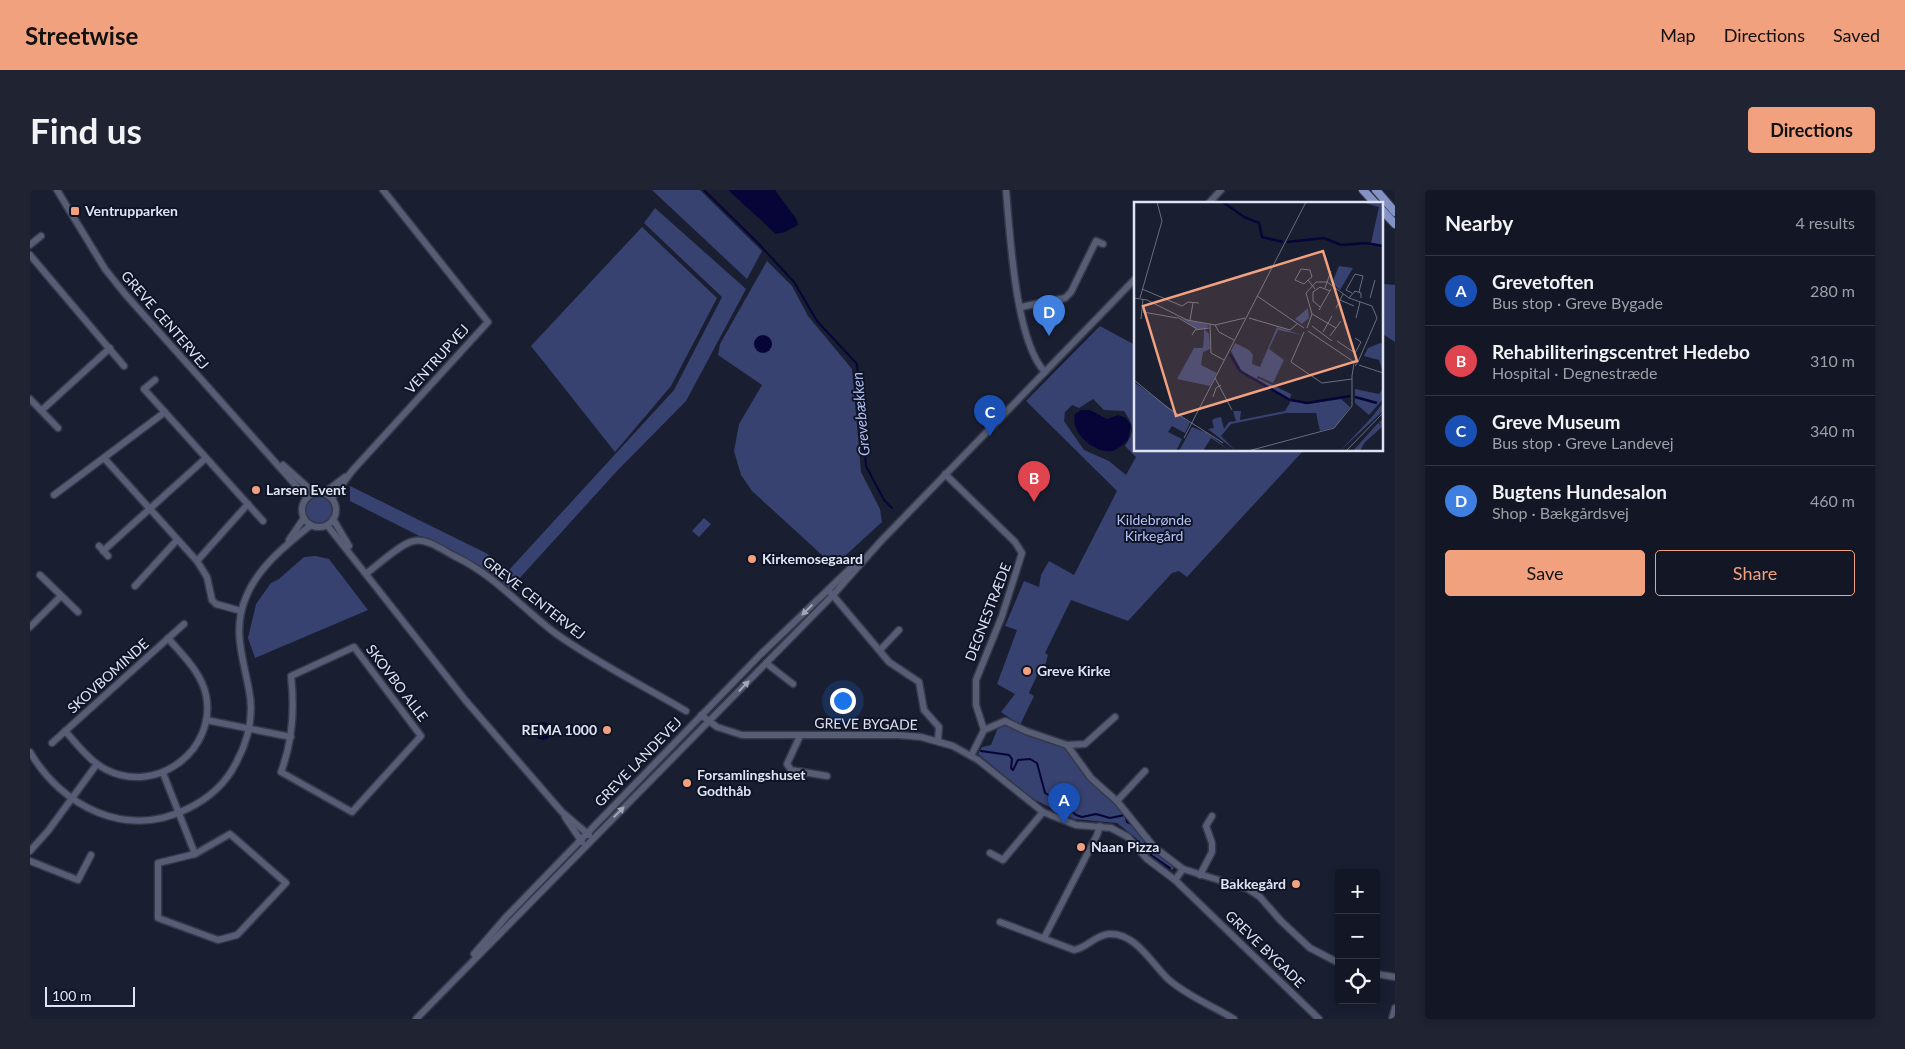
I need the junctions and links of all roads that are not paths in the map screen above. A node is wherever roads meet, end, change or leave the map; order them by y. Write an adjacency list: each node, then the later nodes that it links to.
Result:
1 (57, 190): 26 (street, GREVE CENTERVEJ)
2 (383, 190): 29 (street, VENTRUPVEJ)
3 (1006, 190): 17 (street)
4 (1363, 190): 8 (main road)
5 (1376, 190): 10 (main road)
6 (1220, 192): 7 (street)
7 (1210, 202)
8 (1374, 202)
9 (1382, 210): 11 (main road)
10 (1395, 212)
11 (1395, 224)
12 (41, 236): 14 (street)
13 (1103, 244): 17 (street)
14 (30, 245)
15 (30, 255): 18 (street)
16 (1134, 280): 20 (street, GREVE LANDEVEJ)
17 (1021, 308): 20 (street)
18 (110, 348): 19 (street); 23 (street)
19 (124, 366)
20 (1045, 372): 30 (street, GREVE LANDEVEJ)
21 (155, 380): 24 (street)
22 (30, 399): 23 (street)
23 (42, 410): 25 (street)
24 (165, 412): 27 (street); 28 (street)
25 (58, 428)
26 (271, 455): 31 (street, GREVE CENTERVEJ); 34 (street, GREVE CENTERVEJ)
27 (104, 458): 33 (street); 37 (street)
28 (206, 458): 36 (street); 37 (street)
29 (352, 471): 32 (street, VENTRUPVEJ); 35 (street, VENTRUPVEJ)
30 (945, 474): 44 (street, GREVE LANDEVEJ); 70 (street, DEGNESTRÆDE)
31 (314, 493): 32 (street); 34 (street)
32 (324, 494): 35 (street)
33 (54, 495)
34 (307, 498): 38 (street)
35 (332, 498): 39 (street)
36 (248, 504): 40 (street); 47 (street)
37 (150, 509): 43 (street); 46 (street)
38 (304, 518): 41 (street); 45 (street)
39 (333, 519): 42 (street); 48 (street)
40 (263, 521)
41 (311, 525): 42 (street); 45 (street)
42 (327, 525): 48 (street)
43 (177, 540): 47 (street); 51 (street)
44 (881, 541): 52 (street, GREVE LANDEVEJ); 53 (street, GREVE LANDEVEJ)
45 (284, 547): 55 (street)
46 (103, 551)
47 (197, 561): 55 (street)
48 (358, 563): 49 (street)
49 (367, 573): 64 (street, GREVE CENTERVEJ); 85 (street)
50 (40, 575): 54 (street)
51 (135, 586)
52 (828, 590): 53 (street); 65 (street, GREVE LANDEVEJ, one-way to 65)
53 (833, 595): 61 (street); 62 (street, GREVE LANDEVEJ)
54 (61, 596): 56 (street); 58 (street)
55 (241, 611): 69 (street)
56 (78, 612)
57 (184, 624): 60 (street, SKOVBOMINDE)
58 (30, 627)
59 (899, 630): 61 (street)
60 (168, 638): 67 (street, SKOVBOMINDE); 71 (street, SKOVBOMINDE)
61 (880, 650): 74 (street)
62 (766, 663): 63 (street); 68 (street, GREVE LANDEVEJ, one-way to 62)
63 (793, 684)
64 (686, 711)
65 (701, 715): 68 (street, GREVE BYGADE); 90 (street, GREVE LANDEVEJ)
66 (1115, 717): 76 (street)
67 (206, 720): 69 (street); 81 (street, SKOVBOMINDE)
68 (710, 721): 72 (street, GREVE BYGADE); 90 (street, GREVE LANDEVEJ, one-way to 68)
69 (249, 729): 73 (street); 87 (street)
70 (984, 730): 76 (street); 78 (street)
71 (65, 731): 75 (street, SKOVBOMINDE); 79 (street, SKOVBOMINDE)
72 (800, 736): 74 (street, GREVE BYGADE); 82 (street)
73 (292, 737): 73 (street, SKOVBO ALLE)
74 (938, 740): 78 (street, GREVE BYGADE)
75 (52, 743)
76 (1067, 745): 84 (street)
77 (30, 752): 83 (street)
78 (971, 756): 86 (street, GREVE BYGADE)
79 (97, 764): 81 (street, SKOVBOMINDE); 83 (street)
80 (1145, 771): 84 (street)
81 (163, 773): 87 (street)
82 (827, 776)
83 (71, 799): 87 (street); 92 (street)
84 (1117, 801): 97 (street)
85 (562, 812): 90 (street); 91 (street)
86 (1043, 812): 89 (street, GREVE BYGADE); 93 (street)
87 (179, 813): 94 (street)
88 (1212, 816): 98 (street)
89 (1100, 826): 99 (street, GREVE BYGADE); 101 (street)
90 (590, 836): 91 (street, GREVE LANDEVEJ)
91 (582, 843): 106 (street, GREVE LANDEVEJ)
92 (30, 851)
93 (990, 853)
94 (195, 854): 94 (street)
95 (91, 855): 96 (street)
96 (30, 861)
97 (1183, 869): 98 (street); 99 (street)
98 (1200, 875): 102 (street)
99 (1175, 880): 108 (street, GREVE BYGADE)
100 (1000, 922): 101 (street)
101 (1044, 938): 107 (street)
102 (1335, 961)
103 (1380, 975): 104 (street)
104 (1395, 977)
105 (1395, 1008): 109 (street)
106 (416, 1019)
107 (1234, 1019)
108 (1319, 1019)
109 (1392, 1019)

